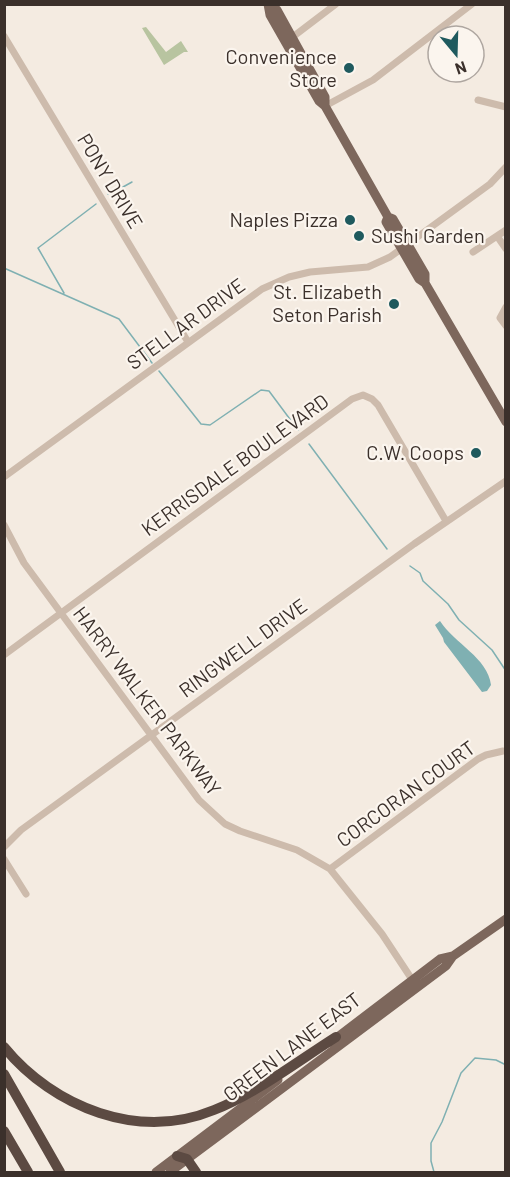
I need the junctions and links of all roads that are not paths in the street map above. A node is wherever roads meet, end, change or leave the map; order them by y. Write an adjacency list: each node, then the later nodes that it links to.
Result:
1 (336, 4): 5 (street)
2 (472, 4): 7 (street)
3 (269, 6): 5 (main road)
4 (4, 36): 18 (street, PONY DRIVE)
5 (289, 39): 7 (main road)
6 (478, 100): 8 (street)
7 (325, 106): 13 (main road)
8 (506, 107)
9 (506, 167): 10 (street, STELLAR DRIVE)
10 (502, 178): 13 (street, STELLAR DRIVE)
11 (506, 230): 12 (street)
12 (497, 236): 14 (street); 15 (street)
13 (405, 247): 18 (street, STELLAR DRIVE); 19 (main road)
14 (506, 249)
15 (473, 252)
16 (506, 307): 17 (street)
17 (506, 326)
18 (188, 342): 20 (street, STELLAR DRIVE)
19 (506, 422)
20 (4, 477)
21 (506, 481): 22 (street, RINGWELL DRIVE)
22 (446, 521): 24 (street, KERRISDALE BOULEVARD); 26 (street, RINGWELL DRIVE)
23 (4, 525): 24 (street, HARRY WALKER PARKWAY)
24 (61, 614): 25 (street, KERRISDALE BOULEVARD); 26 (street, HARRY WALKER PARKWAY)
25 (4, 655)
26 (150, 736): 28 (street, RINGWELL DRIVE); 30 (street, HARRY WALKER PARKWAY)
27 (503, 751): 30 (street, CORCORAN COURT)
28 (4, 847)
29 (4, 859): 31 (street)
30 (330, 869): 33 (street, HARRY WALKER PARKWAY)
31 (26, 894)
32 (506, 919): 33 (main road, GREEN LANE EAST)
33 (415, 983): 34 (main road, GREEN LANE EAST); 38 (main road, GREEN LANE EAST)
34 (336, 1037): 35 (highway); 38 (main road, GREEN LANE EAST)
35 (4, 1047)
36 (4, 1074): 40 (highway)
37 (4, 1131): 39 (highway)
38 (182, 1158): 41 (main road, GREEN LANE EAST); 42 (main road, GREEN LANE EAST); 43 (highway)
39 (28, 1173)
40 (60, 1173)
41 (156, 1173)
42 (170, 1173)
43 (196, 1173)

